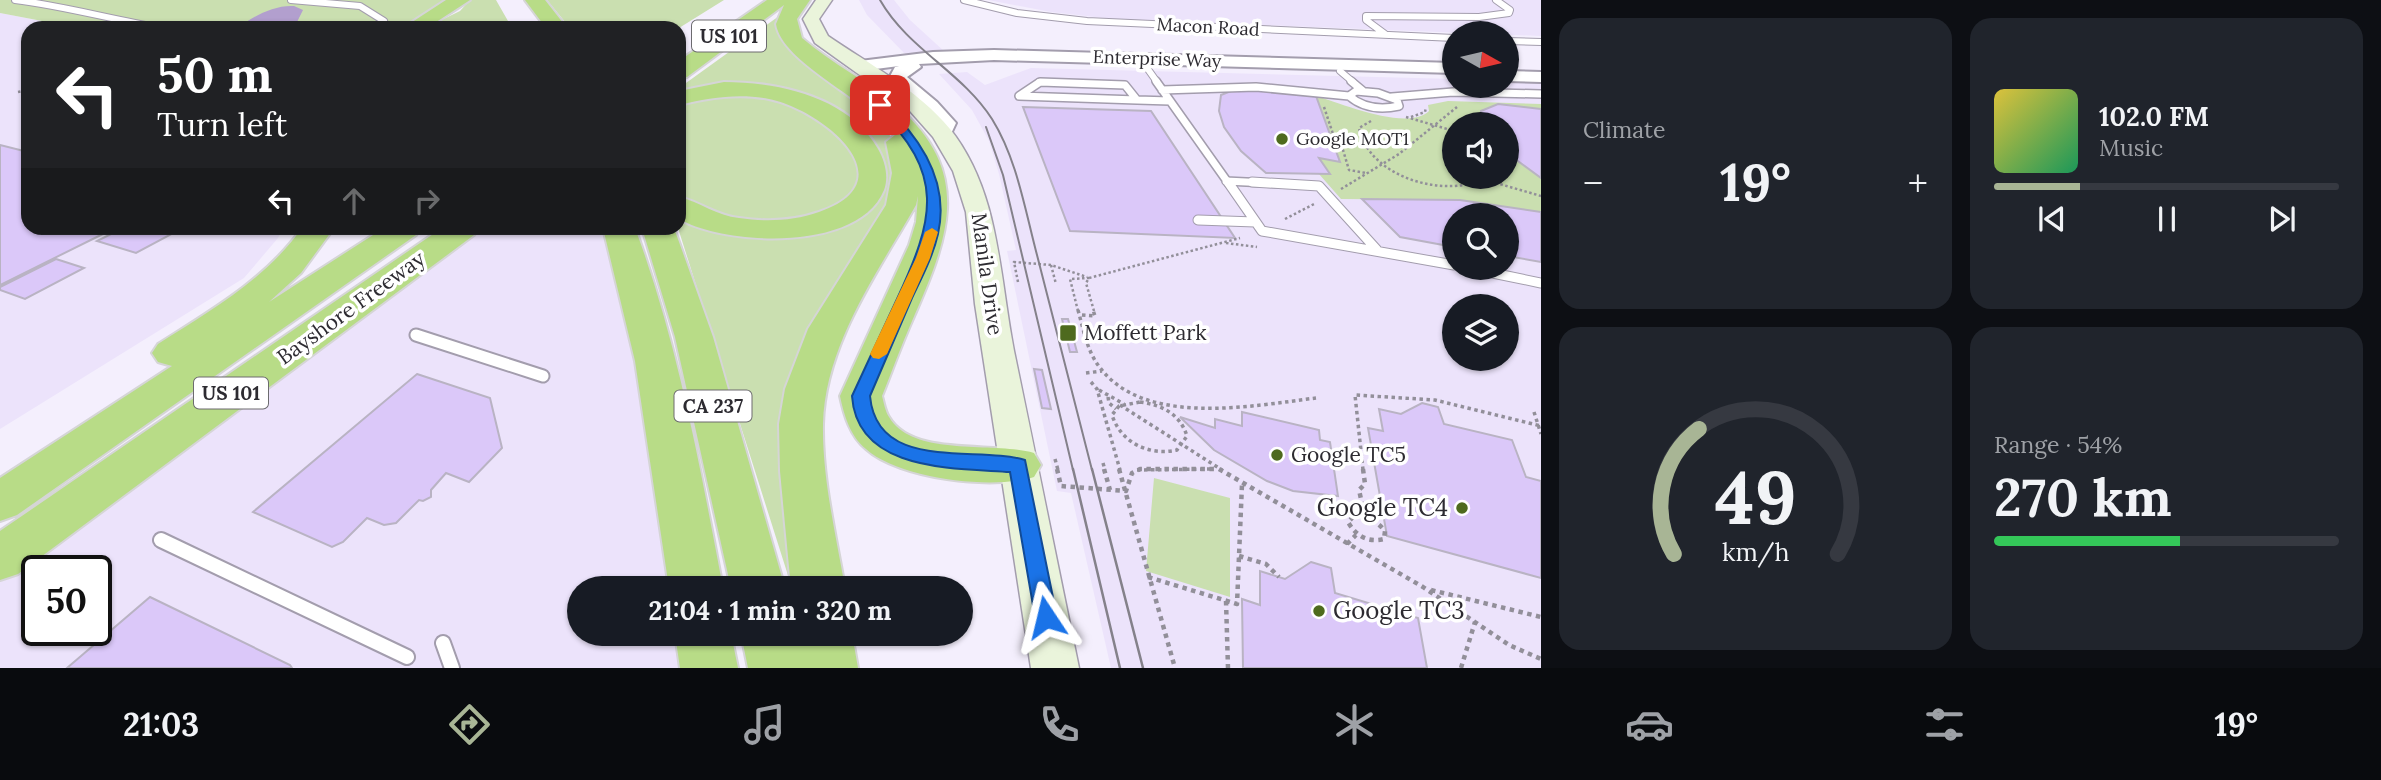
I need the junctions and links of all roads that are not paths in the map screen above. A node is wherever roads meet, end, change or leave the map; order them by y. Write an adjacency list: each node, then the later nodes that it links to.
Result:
1 (15, 0): 10 (lane)
2 (291, 0): 11 (lane)
3 (460, 0): 12 (highway)
4 (535, 0): 13 (highway)
5 (779, 0): 19 (highway, US 101)
6 (800, 0): 28 (highway)
7 (824, 0): 28 (main road, Manila Drive)
8 (964, 0): 14 (lane, Macon Road)
9 (1496, 0): 14 (lane)
10 (119, 21)
11 (382, 21)
12 (425, 21)
13 (552, 21)
14 (1387, 35): 15 (lane, Macon Road)
15 (1442, 37)
16 (1519, 41): 17 (lane)
17 (1541, 42)
18 (1143, 62): 20 (street, Enterprise Way); 21 (street, Enterprise Way); 24 (street, Enterprise Way); 28 (street, Enterprise Way); 29 (lane)
19 (686, 67)
20 (913, 67): 28 (street, Enterprise Way); 37 (street)
21 (1442, 68)
22 (1519, 69): 23 (street)
23 (1541, 70)
24 (1340, 71): 25 (street, Enterprise Way); 30 (lane)
25 (1442, 75)
26 (1519, 76): 27 (street)
27 (1541, 77)
28 (870, 81): 37 (main road, Manila Drive); 53 (highway); 60 (highway)
29 (1162, 90): 32 (lane); 36 (lane)
30 (1363, 91): 32 (lane); 34 (lane)
31 (1541, 94): 34 (lane)
32 (1349, 96): 34 (lane)
33 (686, 97): 39 (highway)
34 (1392, 97)
35 (1137, 100): 35 (lane); 36 (lane)
36 (1170, 101): 38 (lane)
37 (942, 134): 53 (main road, Manila Drive)
38 (1227, 181): 41 (lane); 47 (lane)
39 (686, 210)
40 (1198, 220): 41 (lane)
41 (1255, 222): 47 (lane)
42 (312, 235): 54 (highway)
43 (395, 235): 55 (highway, Bayshore Freeway / US 101)
44 (453, 235): 57 (highway, Bayshore Freeway / US 101)
45 (621, 235): 58 (highway, CA 237)
46 (660, 235): 59 (highway, CA 237)
47 (1377, 250): 48 (lane)
48 (1442, 263)
49 (1519, 278): 50 (lane)
50 (1541, 283)
51 (416, 335): 52 (lane)
52 (542, 376)
53 (1037, 462): 70 (main road, Manila Drive)
54 (0, 478)
55 (0, 502)
56 (161, 540): 65 (lane)
57 (0, 559)
58 (694, 576)
59 (755, 576)
60 (816, 576)
61 (443, 643): 66 (lane)
62 (705, 646): 67 (highway)
63 (771, 646): 68 (highway)
64 (826, 646): 69 (highway)
65 (407, 657)
66 (452, 668)
67 (709, 668)
68 (777, 668)
69 (829, 668)
70 (1055, 668)

